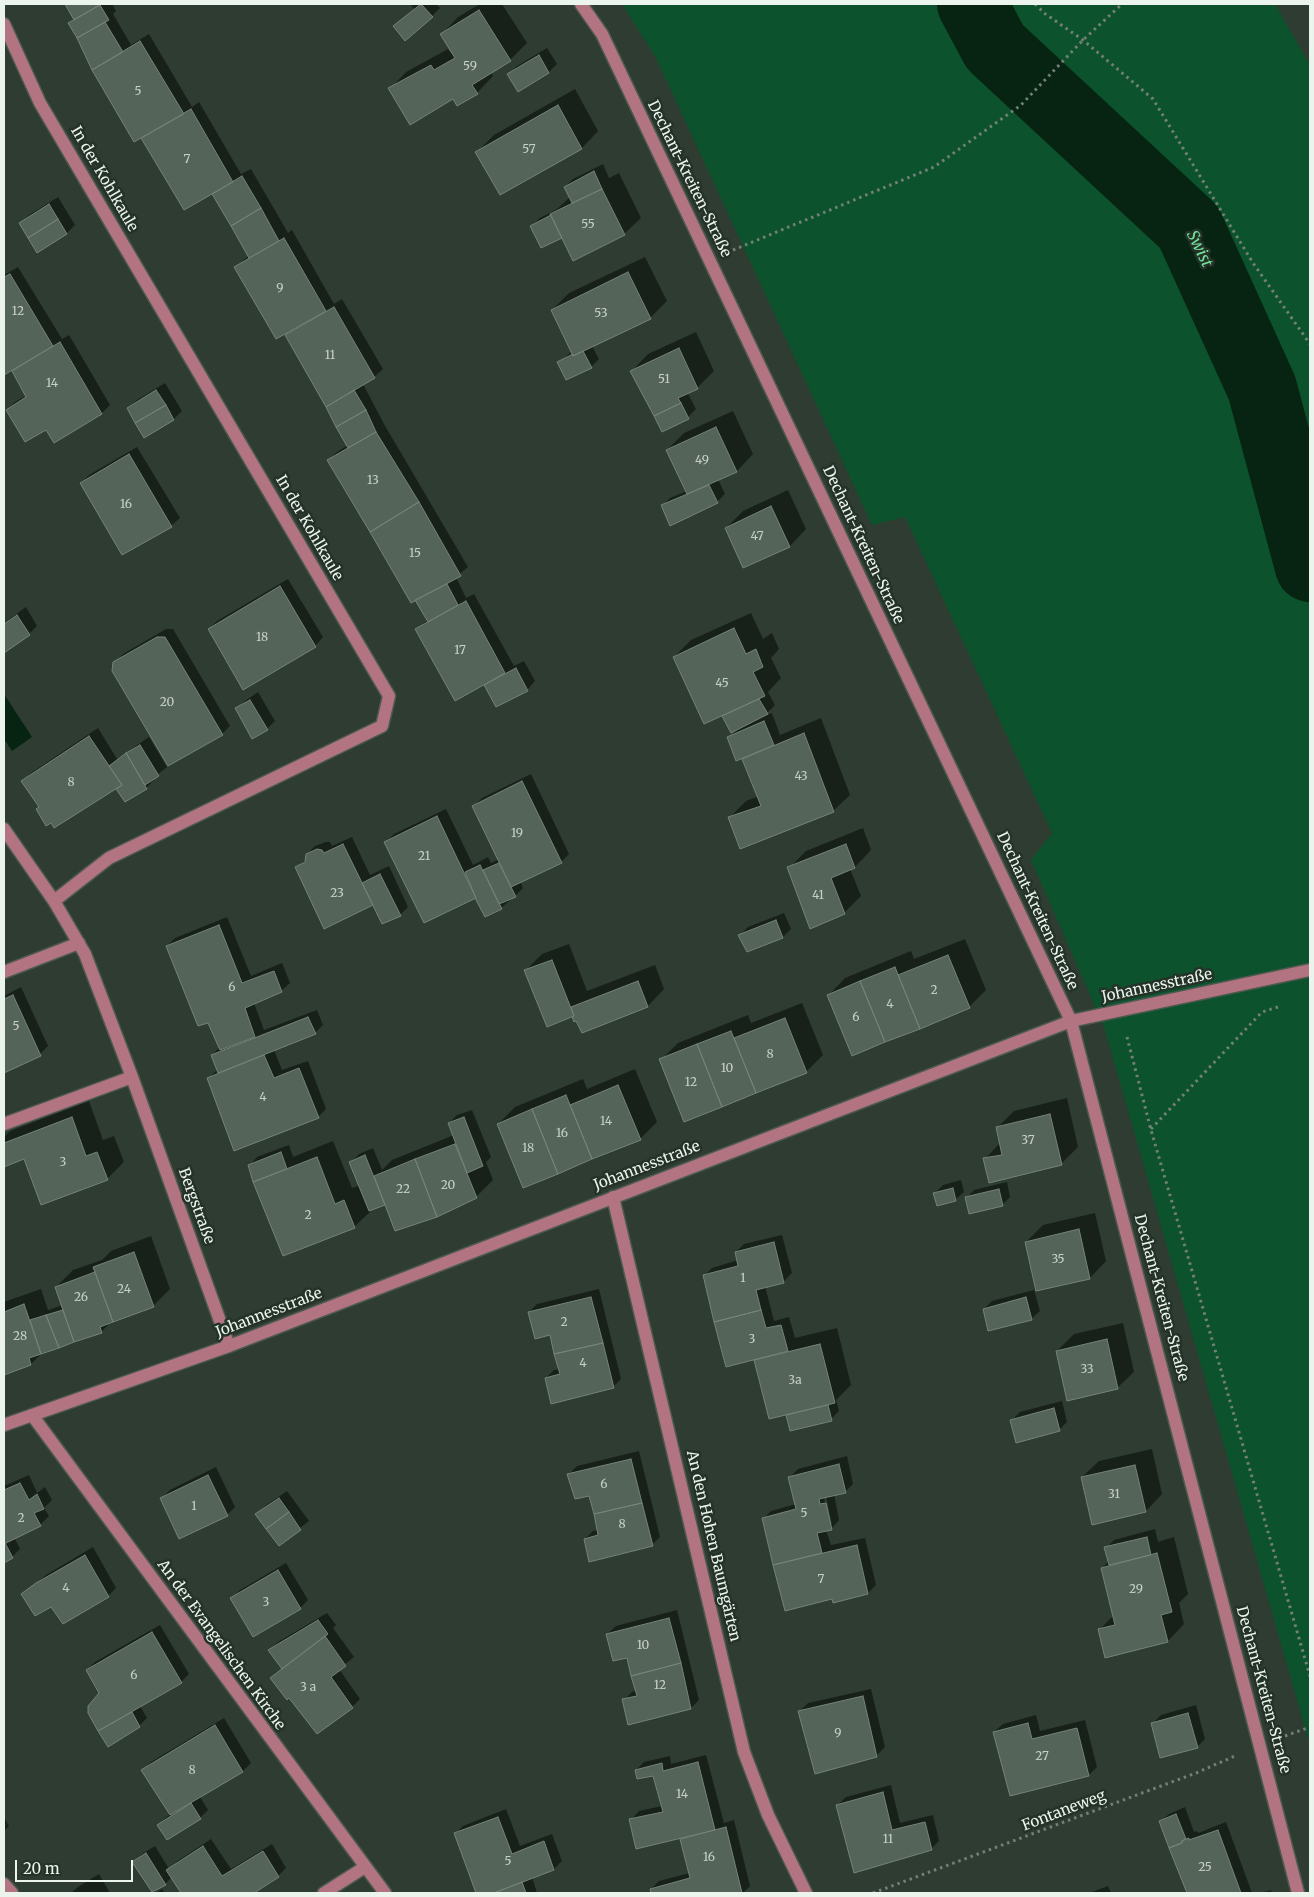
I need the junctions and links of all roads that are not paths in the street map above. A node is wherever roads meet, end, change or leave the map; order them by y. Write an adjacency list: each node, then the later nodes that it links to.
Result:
1 (581, 4): 8 (street, Dechant-Kreiten-Straße)
2 (4, 24): 4 (street, In der Kohlkaule)
3 (4, 829): 4 (street, Bergstraße)
4 (54, 901): 5 (street, Bergstraße)
5 (79, 943): 7 (street); 9 (street, Bergstraße)
6 (1310, 970): 8 (street, Johannesstraße)
7 (4, 972)
8 (1072, 1021): 11 (street, Johannesstraße); 21 (street, Dechant-Kreiten-Straße)
9 (132, 1077): 10 (street); 12 (street, Bergstraße)
10 (4, 1124)
11 (613, 1197): 12 (street, Johannesstraße); 20 (street, An den Hohen Baumgärten)
12 (230, 1346): 13 (street, Johannesstraße)
13 (32, 1415): 14 (street, Johannesstraße); 15 (street, An der Evangelischen Kirche)
14 (4, 1426)
15 (365, 1867): 18 (street); 19 (street, An der Evangelischen Kirche)
16 (4, 1884): 17 (street)
17 (12, 1893)
18 (324, 1893)
19 (385, 1893)
20 (806, 1893)
21 (1298, 1893)

